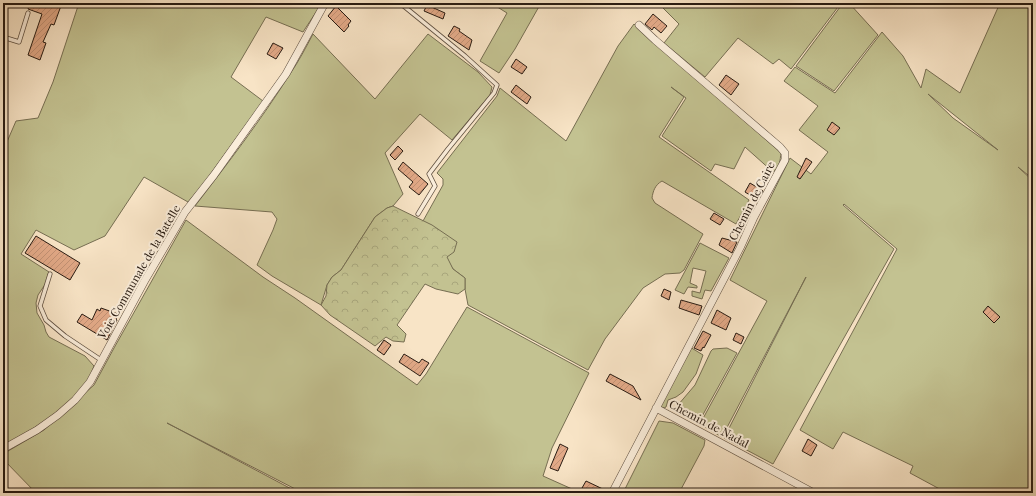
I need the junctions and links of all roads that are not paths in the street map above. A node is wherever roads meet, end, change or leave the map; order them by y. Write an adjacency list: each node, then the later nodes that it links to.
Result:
1 (325, 3): 8 (street, Voie Communale de la Batelle)
2 (400, 3): 6 (lane)
3 (28, 13): 5 (lane)
4 (639, 25): 9 (street, Chemin de Caire)
5 (3, 37)
6 (418, 214)
7 (50, 274): 8 (lane)
8 (101, 360): 10 (street, Voie Communale de la Batelle)
9 (656, 408): 11 (street, Chemin de Nadal); 12 (street, Chemin de Nadal)
10 (3, 449)
11 (612, 493)
12 (814, 493)

